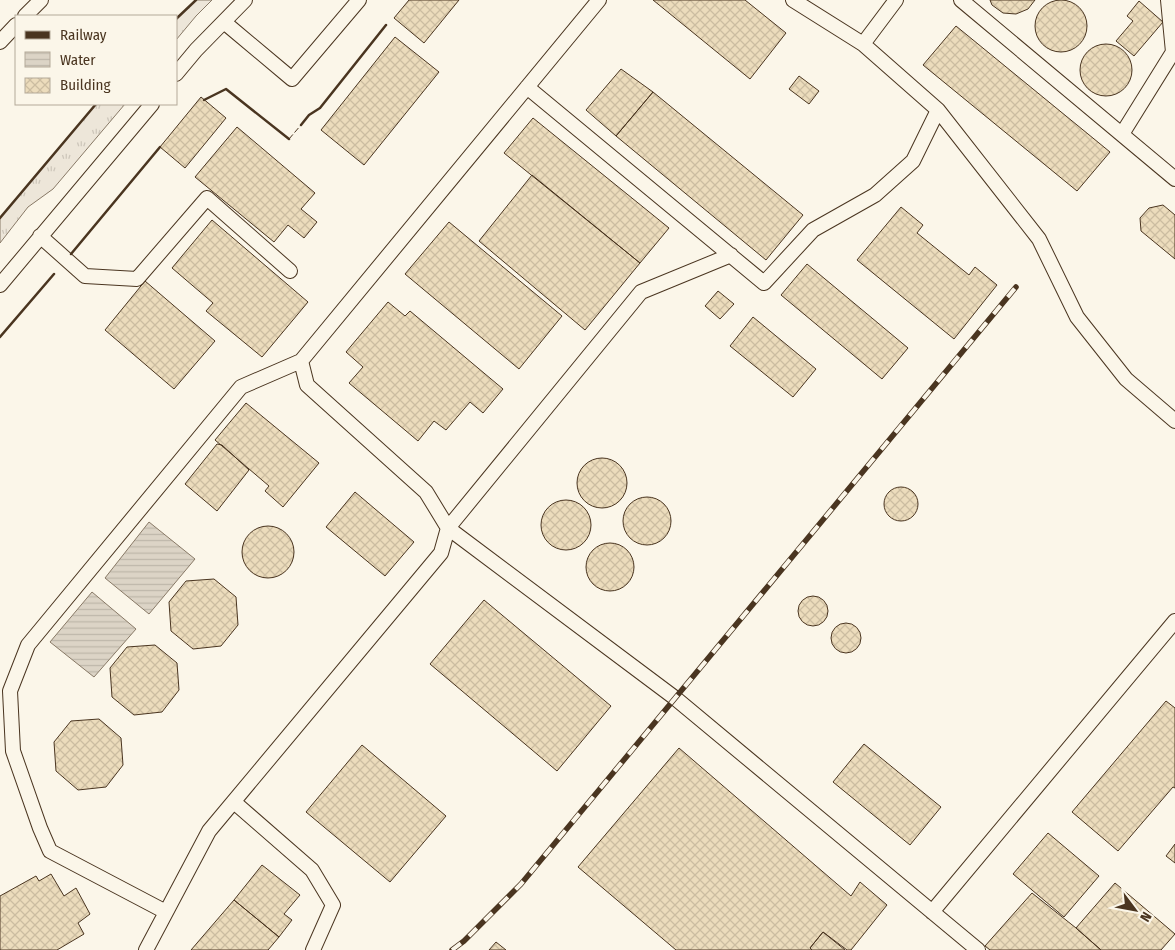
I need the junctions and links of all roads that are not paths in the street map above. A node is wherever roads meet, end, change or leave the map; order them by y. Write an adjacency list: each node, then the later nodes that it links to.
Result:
1 (41, 0): 9 (lane)
2 (245, 0): 10 (lane)
3 (359, 0): 10 (lane)
4 (599, 0): 15 (lane)
5 (793, 0): 13 (lane)
6 (896, 0): 13 (lane)
7 (961, 0): 18 (lane)
8 (1168, 0): 18 (lane)
9 (26, 15)
10 (224, 22): 14 (lane)
11 (15, 26): 12 (lane)
12 (0, 42)
13 (863, 44): 17 (lane)
14 (178, 72)
15 (527, 87): 21 (lane); 24 (lane)
16 (151, 105): 20 (lane)
17 (938, 110): 21 (lane); 25 (lane)
18 (1122, 134): 19 (lane)
19 (1175, 179)
20 (40, 236): 22 (lane); 23 (lane)
21 (731, 255): 26 (lane)
22 (290, 271)
23 (0, 285)
24 (301, 361): 26 (lane); 29 (lane)
25 (1175, 421)
26 (448, 528): 28 (lane); 30 (lane)
27 (1175, 621): 30 (lane)
28 (234, 802): 29 (lane); 32 (lane)
29 (166, 912): 31 (lane)
30 (932, 912): 33 (lane)
31 (146, 950)
32 (313, 950)
33 (978, 950)

